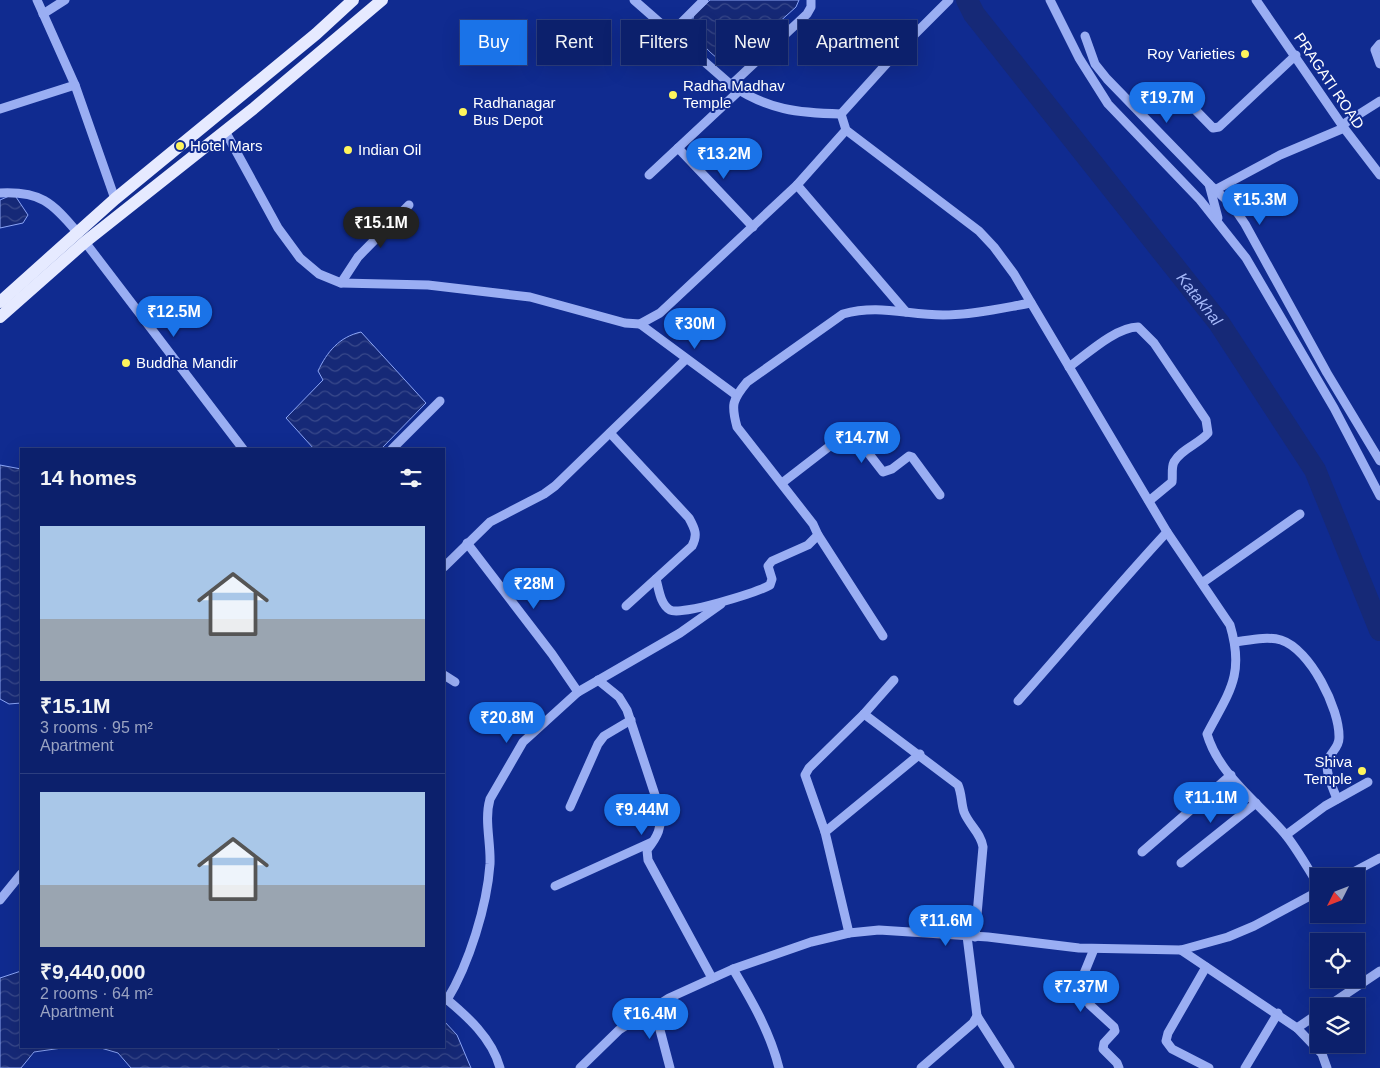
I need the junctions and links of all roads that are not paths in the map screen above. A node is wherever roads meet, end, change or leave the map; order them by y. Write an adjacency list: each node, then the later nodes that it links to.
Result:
1 (37, 0): 11 (street)
2 (65, 0): 11 (street)
3 (353, 0): 35 (main road)
4 (382, 0): 28 (main road)
5 (634, 0): 12 (street)
6 (704, 0): 13 (street)
7 (811, 0): 20 (street)
8 (949, 0): 25 (street)
9 (1050, 0): 37 (street)
10 (1256, 0): 16 (street, PRAGATI ROAD)
11 (43, 14): 19 (street)
12 (658, 20)
13 (684, 20)
14 (1085, 36): 33 (street)
15 (1380, 44): 18 (street)
16 (1296, 55): 21 (street); 26 (street, PRAGATI ROAD)
17 (706, 63): 20 (street)
18 (1380, 64)
19 (75, 85): 24 (street); 35 (street)
20 (731, 85): 22 (street)
21 (1176, 90)
22 (739, 91): 25 (street); 29 (street)
23 (1380, 101): 26 (street)
24 (0, 109)
25 (841, 114): 27 (street)
26 (1343, 127): 31 (street, PRAGATI ROAD); 33 (street)
27 (846, 130): 32 (street); 42 (street)
28 (225, 131): 39 (main road); 40 (street)
29 (678, 148): 30 (street); 38 (street)
30 (649, 175)
31 (1380, 176)
32 (797, 185): 38 (street); 43 (street)
33 (1212, 187): 37 (street); 53 (street)
34 (0, 192): 39 (street)
35 (115, 199): 39 (main road)
36 (409, 205): 40 (street)
37 (1220, 223): 56 (street)
38 (753, 227): 45 (street)
39 (81, 237): 41 (main road); 44 (main road); 51 (street)
40 (342, 283): 45 (street)
41 (0, 302)
42 (1031, 303): 43 (street); 47 (street)
43 (907, 312): 48 (street)
44 (0, 317)
45 (640, 324): 46 (street)
46 (686, 359): 48 (street); 50 (street)
47 (1069, 367): 57 (street); 57 (street)
48 (736, 395): 54 (street)
49 (440, 402): 52 (street)
50 (610, 433): 61 (street); 63 (street)
51 (242, 448)
52 (393, 448)
53 (1380, 461)
54 (782, 483): 55 (street); 60 (street)
55 (940, 495)
56 (1380, 496)
57 (1149, 501): 59 (street)
58 (1300, 514): 64 (street)
59 (1168, 532): 64 (street); 74 (street)
60 (818, 535): 65 (street); 67 (street)
61 (467, 543): 62 (street); 73 (street)
62 (445, 566)
63 (656, 579): 65 (street); 66 (street)
64 (1202, 583): 68 (street)
65 (728, 600): 70 (street)
66 (626, 606)
67 (883, 636)
68 (1235, 642): 78 (street); 80 (street)
69 (445, 676): 72 (street)
70 (598, 680): 73 (street); 76 (street)
71 (894, 680): 75 (street)
72 (454, 682)
73 (578, 692): 103 (street)
74 (1018, 700)
75 (864, 714): 77 (street); 83 (street)
76 (631, 720): 82 (street); 85 (street)
77 (920, 754): 83 (street); 96 (street)
78 (1231, 775): 81 (street); 86 (street)
79 (1368, 782): 80 (street)
80 (1337, 799): 84 (street)
81 (1256, 803): 84 (street); 88 (street)
82 (570, 807)
83 (826, 832): 95 (street)
84 (1286, 835): 90 (street)
85 (654, 841): 92 (street); 102 (street)
86 (1142, 852)
87 (1380, 858): 89 (street)
88 (1181, 863)
89 (1361, 868)
90 (1310, 872)
91 (20, 876): 94 (street)
92 (555, 886)
93 (1310, 896): 98 (street)
94 (0, 900)
95 (849, 933): 96 (street); 100 (street)
96 (971, 936): 97 (street); 107 (street)
97 (1094, 949): 98 (street); 116 (street)
98 (1181, 950): 99 (street)
99 (1206, 967): 106 (street); 117 (street)
100 (733, 969): 102 (street); 114 (street)
101 (1380, 970): 104 (street)
102 (712, 978): 105 (street)
103 (446, 998): 111 (street)
104 (1340, 998)
105 (654, 1007): 112 (street); 113 (street)
106 (1278, 1014): 109 (street); 118 (street)
107 (977, 1016): 110 (street); 115 (street)
108 (1310, 1019): 109 (street)
109 (1297, 1028): 119 (street)
110 (923, 1067)
111 (500, 1068)
112 (580, 1068)
113 (670, 1068)
114 (779, 1068)
115 (1010, 1068)
116 (1119, 1068)
117 (1209, 1068)
118 (1245, 1068)
119 (1327, 1068)

